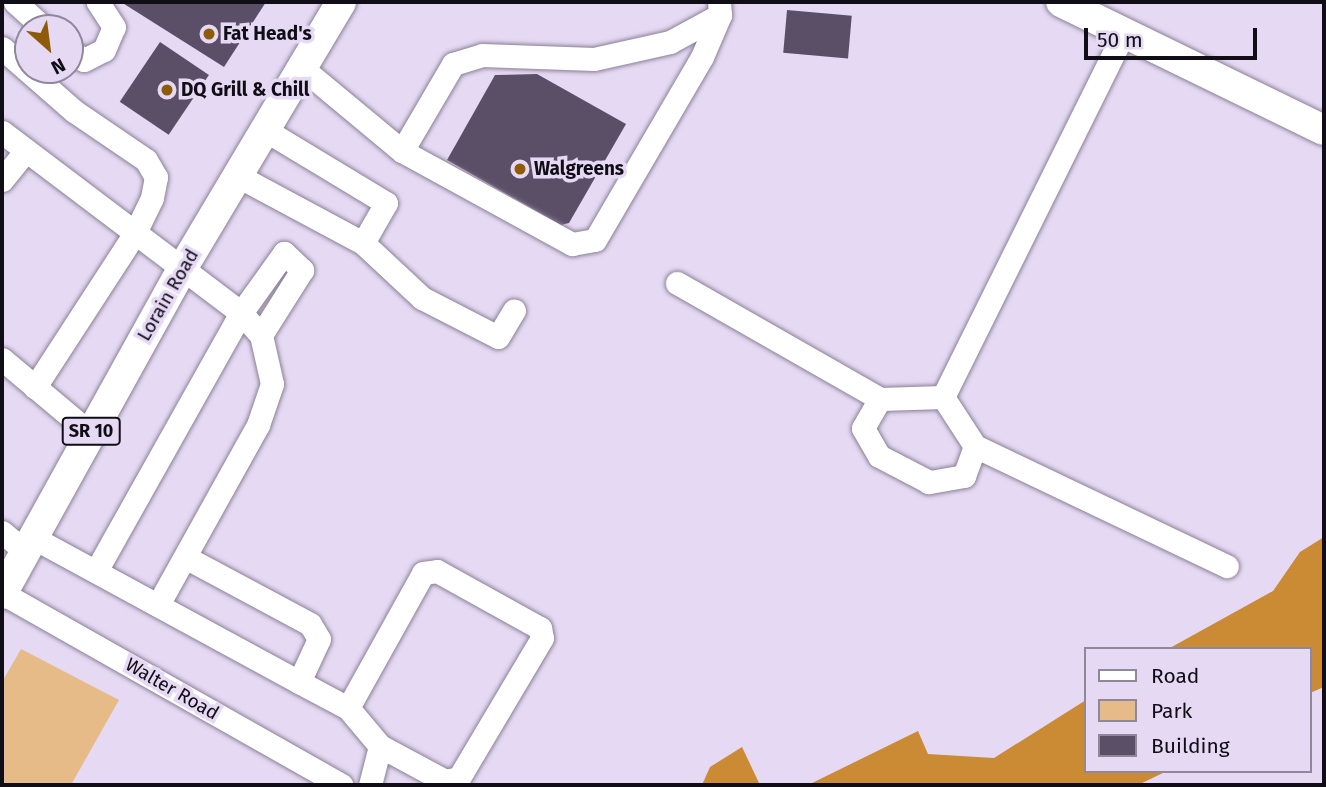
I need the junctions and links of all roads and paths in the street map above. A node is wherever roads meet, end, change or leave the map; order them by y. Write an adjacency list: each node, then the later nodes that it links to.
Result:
1 (15, 2): 6 (street)
2 (98, 2): 9 (street)
3 (341, 2): 10 (main road, Lorain Road / SR 10)
4 (1061, 2): 7 (main road)
5 (720, 9): 15 (street); 15 (street)
6 (28, 14)
7 (1124, 32): 12 (main road); 27 (street)
8 (2, 48): 18 (street)
9 (84, 60)
10 (302, 68): 11 (main road, Lorain Road / SR 10); 15 (street)
11 (265, 130): 16 (main road, Lorain Road / SR 10); 19 (street)
12 (1324, 130)
13 (2, 132): 14 (street)
14 (26, 150): 17 (street); 18 (street)
15 (402, 150)
16 (238, 176): 19 (street); 20 (main road, Lorain Road / SR 10)
17 (2, 180)
18 (135, 233): 20 (street); 26 (street)
19 (363, 243): 22 (street)
20 (182, 269): 23 (street); 29 (main road, Lorain Road / SR 10)
21 (677, 283): 28 (street)
22 (514, 310)
23 (241, 313): 24 (street); 24 (street); 35 (street)
24 (261, 335): 33 (street)
25 (2, 359): 26 (street)
26 (35, 387): 29 (street)
27 (943, 397): 28 (street); 30 (street)
28 (880, 400): 30 (street)
29 (90, 433): 32 (main road, Lorain Road / SR 10)
30 (975, 446): 34 (street)
31 (2, 532): 32 (street)
32 (29, 544): 35 (street); 36 (main road, Lorain Road / SR 10)
33 (187, 558): 37 (street); 38 (street)
34 (1227, 566)
35 (96, 571): 37 (street)
36 (2, 593): 41 (street, Walter Road)
37 (158, 605): 38 (street)
38 (299, 682): 39 (street)
39 (348, 708): 40 (street); 40 (street)
40 (380, 746): 42 (street)
41 (341, 785)
42 (370, 785)

